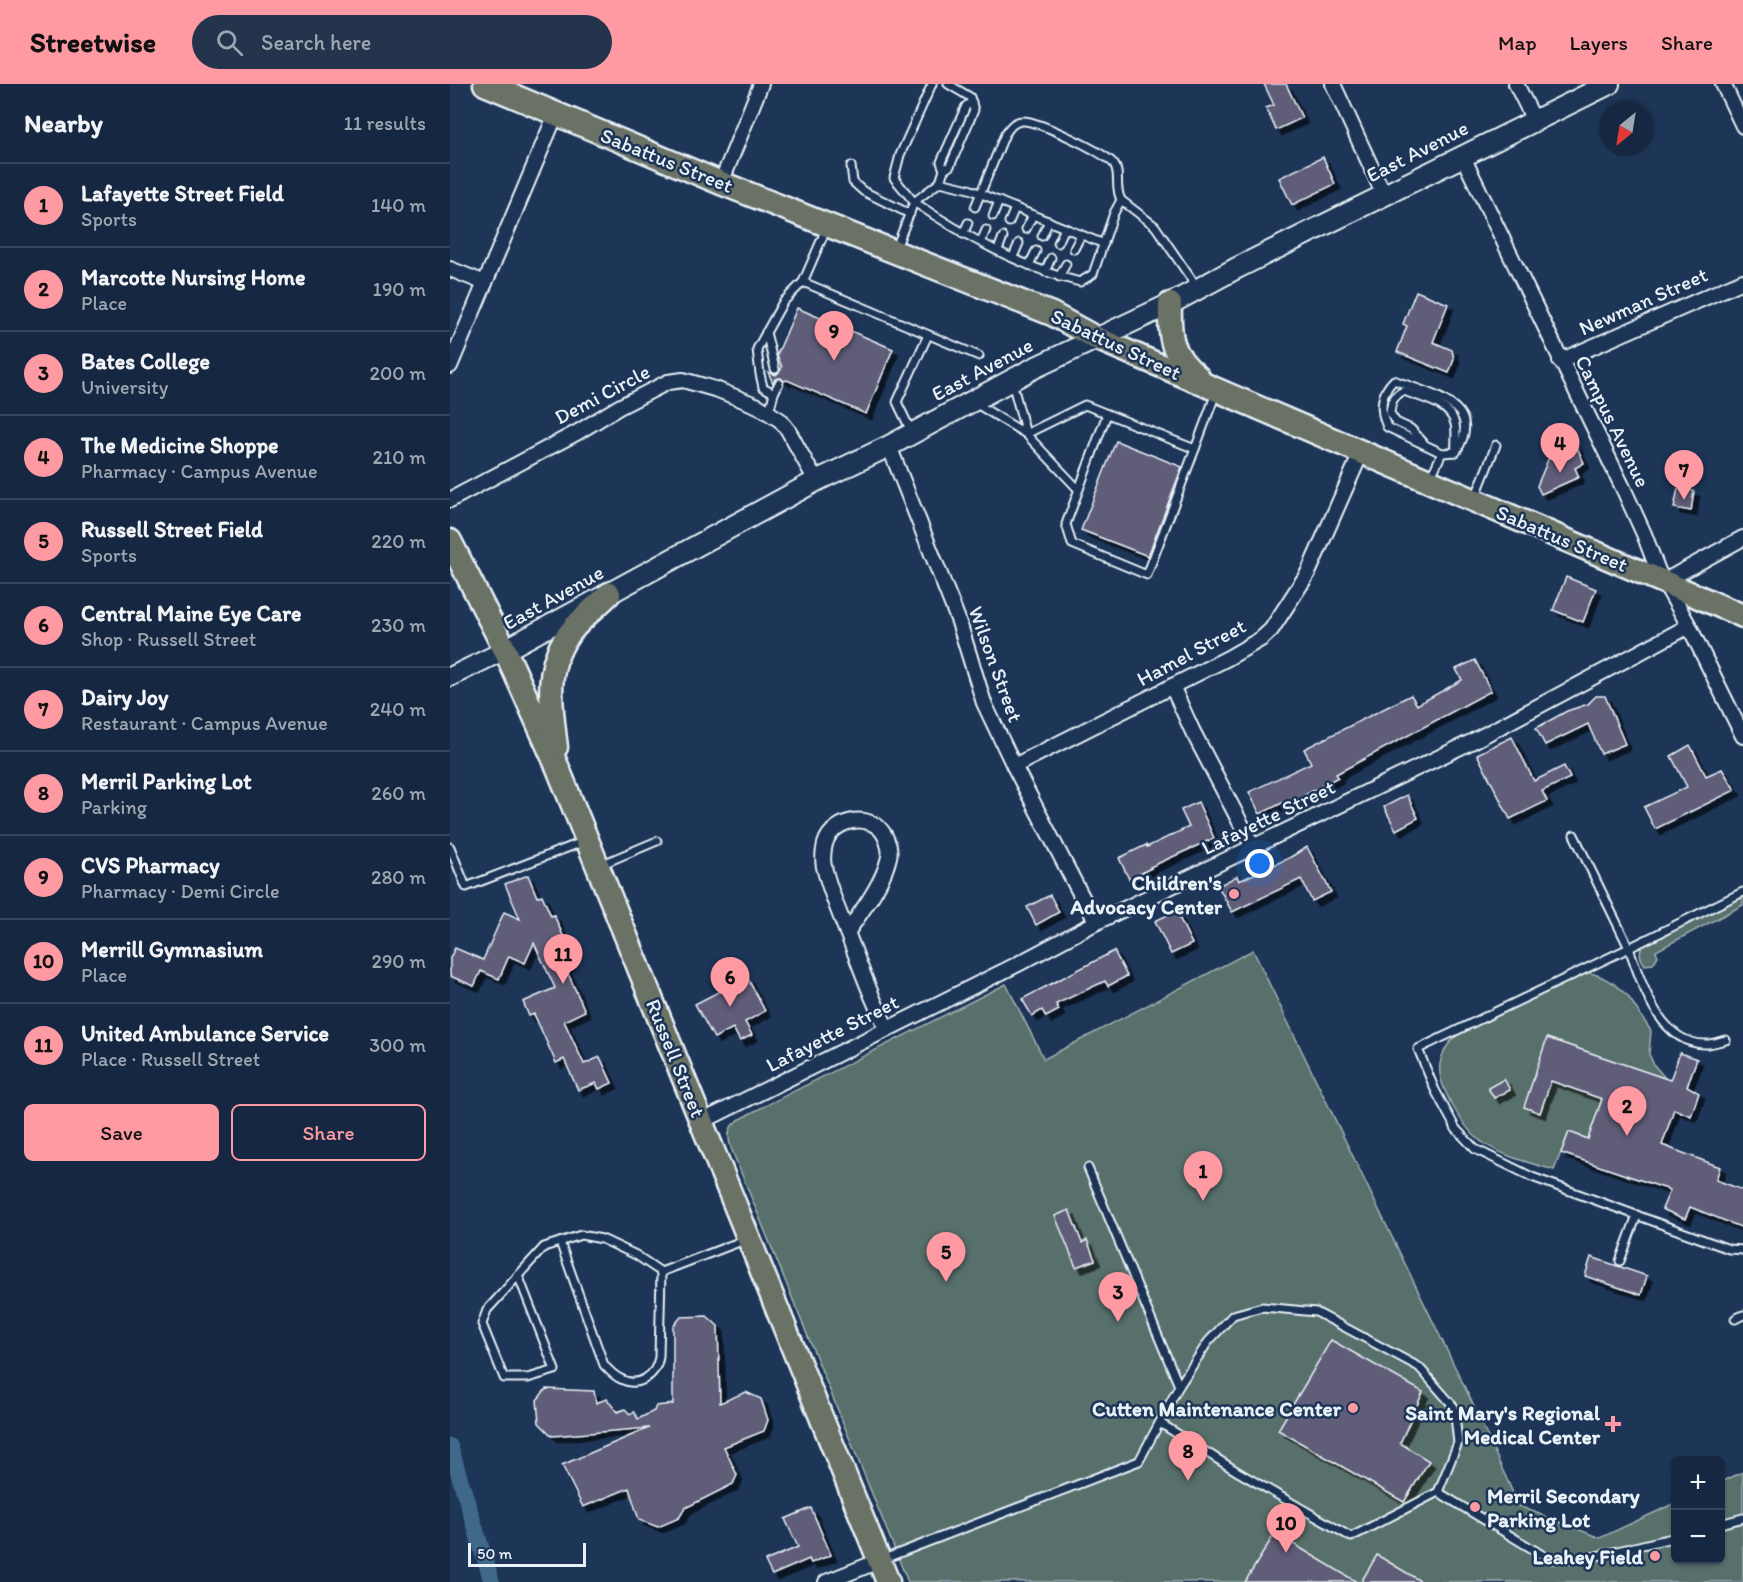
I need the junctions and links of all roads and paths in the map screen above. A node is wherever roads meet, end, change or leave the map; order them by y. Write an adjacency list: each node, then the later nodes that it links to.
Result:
1 (485, 84): 9 (main road, Sabattus Street)
2 (761, 84): 15 (street)
3 (932, 84): 20 (lane)
4 (948, 84): 14 (lane)
5 (1333, 84): 17 (street)
6 (1516, 84): 10 (street)
7 (1609, 84): 10 (main road, East Avenue)
8 (1723, 84): 11 (street)
9 (556, 114): 15 (main road, Sabattus Street); 54 (street)
10 (1534, 120): 12 (main road, East Avenue)
11 (1743, 126)
12 (1462, 155): 17 (main road, East Avenue); 61 (street, Campus Avenue)
13 (851, 165): 23 (lane)
14 (940, 182): 16 (lane); 20 (lane)
15 (721, 183): 29 (main road, Sabattus Street)
16 (981, 194): 18 (lane); 19 (lane); 21 (lane)
17 (1383, 195): 55 (main road, East Avenue)
18 (1121, 200): 40 (lane); 55 (lane)
19 (999, 201): 22 (lane); 25 (lane)
20 (914, 202): 23 (lane); 33 (lane)
21 (975, 207)
22 (1015, 208): 24 (lane); 27 (lane)
23 (910, 213): 44 (lane)
24 (1033, 215): 26 (lane); 31 (lane)
25 (993, 216)
26 (1049, 221): 30 (lane); 35 (lane)
27 (1009, 222)
28 (968, 223): 33 (lane)
29 (828, 225): 44 (main road, Sabattus Street); 53 (lane)
30 (1065, 228): 34 (lane); 39 (lane)
31 (1026, 229)
32 (986, 230): 37 (lane)
33 (963, 234): 37 (lane)
34 (1081, 235): 40 (lane); 41 (lane)
35 (1042, 236)
36 (1003, 237): 42 (lane)
37 (981, 242): 42 (lane)
38 (1019, 243): 45 (lane)
39 (1058, 243)
40 (1104, 244): 51 (lane)
41 (1074, 249)
42 (998, 250): 45 (lane)
43 (1035, 251): 48 (lane)
44 (895, 252): 59 (main road, Sabattus Street)
45 (1013, 257): 48 (lane)
46 (1051, 258): 50 (lane)
47 (1066, 264): 51 (lane)
48 (1029, 265): 50 (lane)
49 (450, 269): 54 (street)
50 (1045, 272): 51 (lane)
51 (1059, 277)
52 (1743, 281): 61 (street, Newman Street)
53 (803, 282): 57 (lane); 58 (lane)
54 (485, 283): 62 (street)
55 (1197, 289): 56 (main road, East Avenue)
56 (1170, 304): 59 (main road, East Avenue); 66 (main road)
57 (766, 332): 63 (lane); 67 (lane)
58 (928, 335): 60 (lane); 71 (lane)
59 (1096, 338): 64 (main road, East Avenue); 66 (main road, Sabattus Street)
60 (979, 356)
61 (1560, 361): 87 (street, Campus Avenue)
62 (450, 366)
63 (775, 369)
64 (1012, 379): 68 (main road, East Avenue); 72 (lane)
65 (779, 383): 67 (lane)
66 (1214, 389): 76 (lane); 78 (main road, Sabattus Street)
67 (774, 393): 69 (lane)
68 (972, 401): 71 (main road, East Avenue); 72 (lane)
69 (769, 412): 80 (street, Demi Circle); 83 (street, Demi Circle)
70 (1107, 414): 72 (lane); 76 (lane); 82 (lane)
71 (912, 433): 75 (main road, East Avenue)
72 (1026, 434): 82 (lane)
73 (1425, 445): 77 (lane); 77 (lane); 79 (lane)
74 (1496, 445): 84 (lane)
75 (889, 446): 80 (main road, East Avenue); 95 (street, Wilson Street)
76 (1195, 449): 82 (lane)
77 (1456, 452): 79 (lane)
78 (1361, 453): 81 (main road, Sabattus Street); 93 (street, Hamel Street)
79 (1442, 453): 81 (lane)
80 (816, 481): 88 (main road, East Avenue)
81 (1428, 482): 84 (main road, Sabattus Street)
82 (1078, 489)
83 (450, 500)
84 (1474, 501): 87 (main road, Sabattus Street)
85 (1743, 538): 87 (street)
86 (450, 541): 91 (main road, Russell Street)
87 (1663, 582): 89 (main road, Sabattus Street); 90 (street, Campus Avenue)
88 (609, 594): 91 (main road, East Avenue); 96 (main road)
89 (1743, 616)
90 (1689, 626): 94 (street, Campus Avenue); 101 (street, Lafayette Street)
91 (505, 650): 92 (street, East Avenue); 96 (main road, Russell Street)
92 (450, 677)
93 (1172, 686): 95 (street, Hamel Street); 101 (street)
94 (1743, 736)
95 (1014, 765): 104 (street, Wilson Street)
96 (558, 766): 98 (main road, Russell Street)
97 (1574, 834): 106 (lane)
98 (587, 840): 100 (lane); 102 (main road, Russell Street)
99 (657, 841): 102 (lane)
100 (450, 847)
101 (1253, 847): 104 (street, Lafayette Street)
102 (598, 866): 109 (main road, Russell Street)
103 (1743, 892): 106 (lane)
104 (1097, 922): 107 (street, Lafayette Street)
105 (847, 933): 105 (street); 107 (street)
106 (1629, 948): 108 (lane); 111 (lane)
107 (887, 1028): 109 (street, Lafayette Street)
108 (1726, 1040)
109 (701, 1122): 112 (main road, Russell Street)
110 (1088, 1167): 120 (lane)
111 (1637, 1215): 114 (lane); 115 (lane)
112 (749, 1239): 116 (lane); 126 (main road, Russell Street)
113 (560, 1242): 116 (lane); 116 (lane); 117 (lane)
114 (1743, 1250)
115 (1620, 1261)
116 (661, 1272)
117 (518, 1275): 117 (lane)
118 (1743, 1315): 119 (lane)
119 (1735, 1319)
120 (1179, 1386): 121 (lane); 122 (lane)
121 (1160, 1423): 122 (lane); 126 (lane)
122 (1438, 1492): 125 (lane)
123 (1743, 1518): 124 (lane)
124 (1725, 1523)
125 (1671, 1538)
126 (879, 1561): 127 (street); 128 (main road, Russell Street)
127 (826, 1582)
128 (888, 1582)

